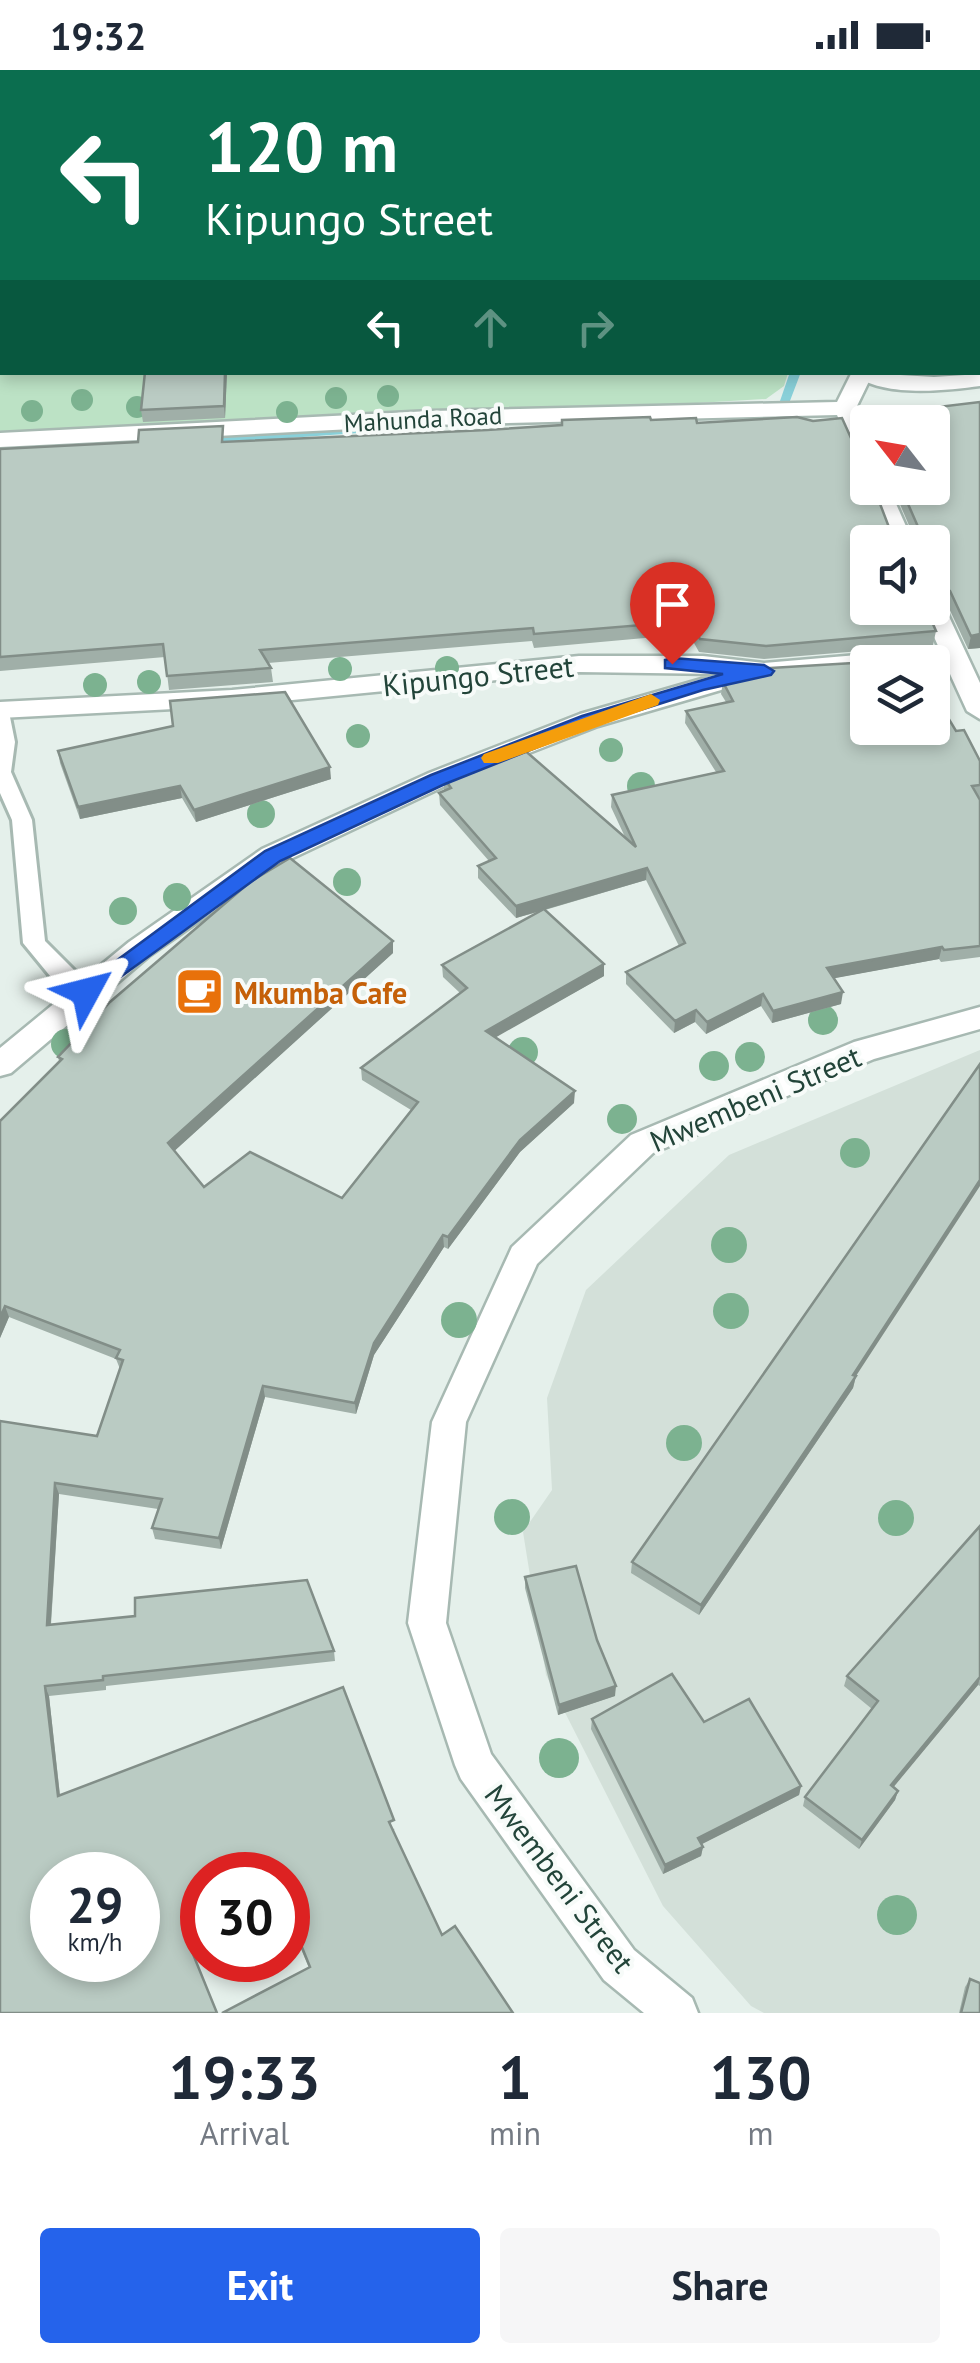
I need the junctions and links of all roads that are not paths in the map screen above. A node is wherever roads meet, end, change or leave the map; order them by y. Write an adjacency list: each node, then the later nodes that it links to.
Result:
1 (860, 375): 4 (street)
2 (868, 375): 3 (street)
3 (980, 380)
4 (846, 408): 5 (street); 6 (street, Mahunda Road)
5 (850, 418)
6 (0, 440)
7 (941, 625): 8 (street)
8 (955, 654): 9 (street, Kipungo Street); 10 (street)
9 (764, 671): 11 (street, Kipungo Street); 12 (street)
10 (980, 711)
11 (0, 714): 12 (lane)
12 (86, 992): 14 (street)
13 (980, 1018): 15 (street, Mwembeni Street)
14 (0, 1065)
15 (677, 2013)

